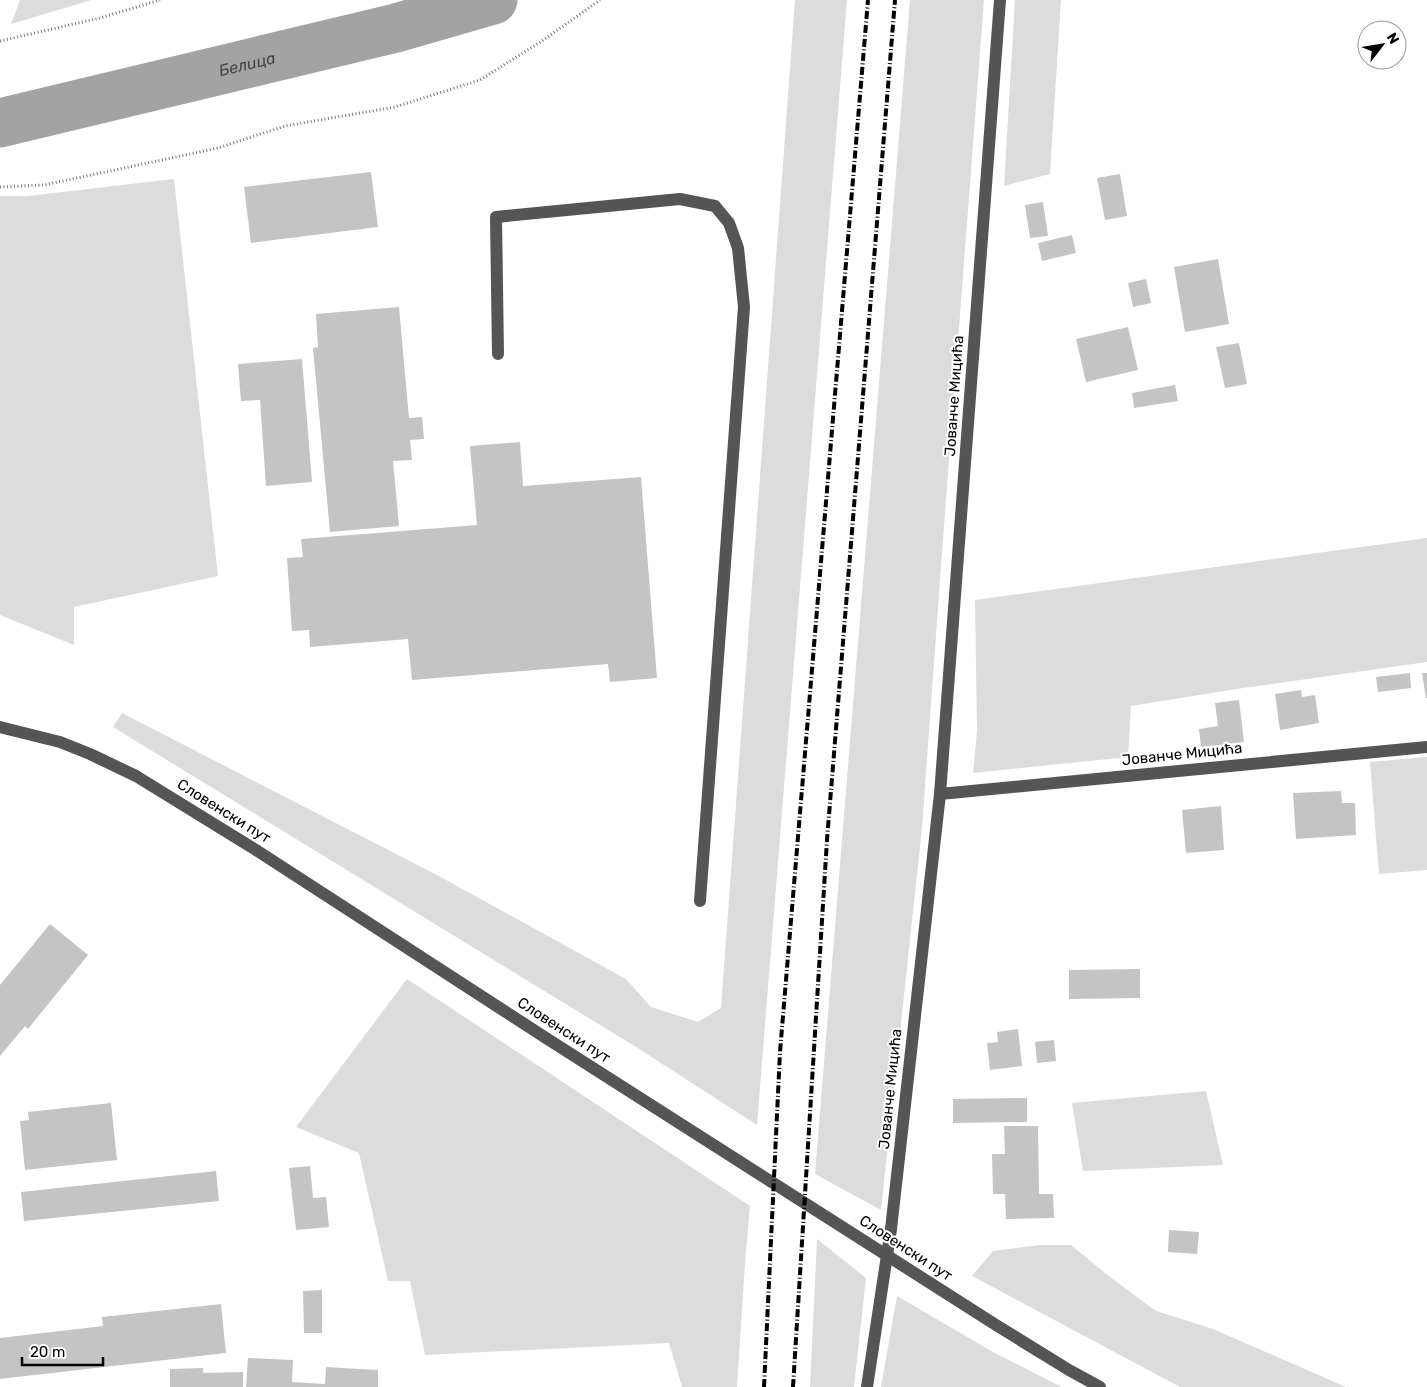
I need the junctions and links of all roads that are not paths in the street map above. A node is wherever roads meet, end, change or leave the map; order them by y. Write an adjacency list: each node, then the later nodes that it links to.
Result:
1 (1000, 0): 5 (street, Јованче Мицића)
2 (498, 354): 6 (street)
3 (0, 727): 8 (street, Словенски пут)
4 (1427, 747): 5 (street, Јованче Мицића)
5 (940, 794): 7 (street, Јованче Мицића)
6 (700, 901)
7 (867, 1387)
8 (1100, 1387)

